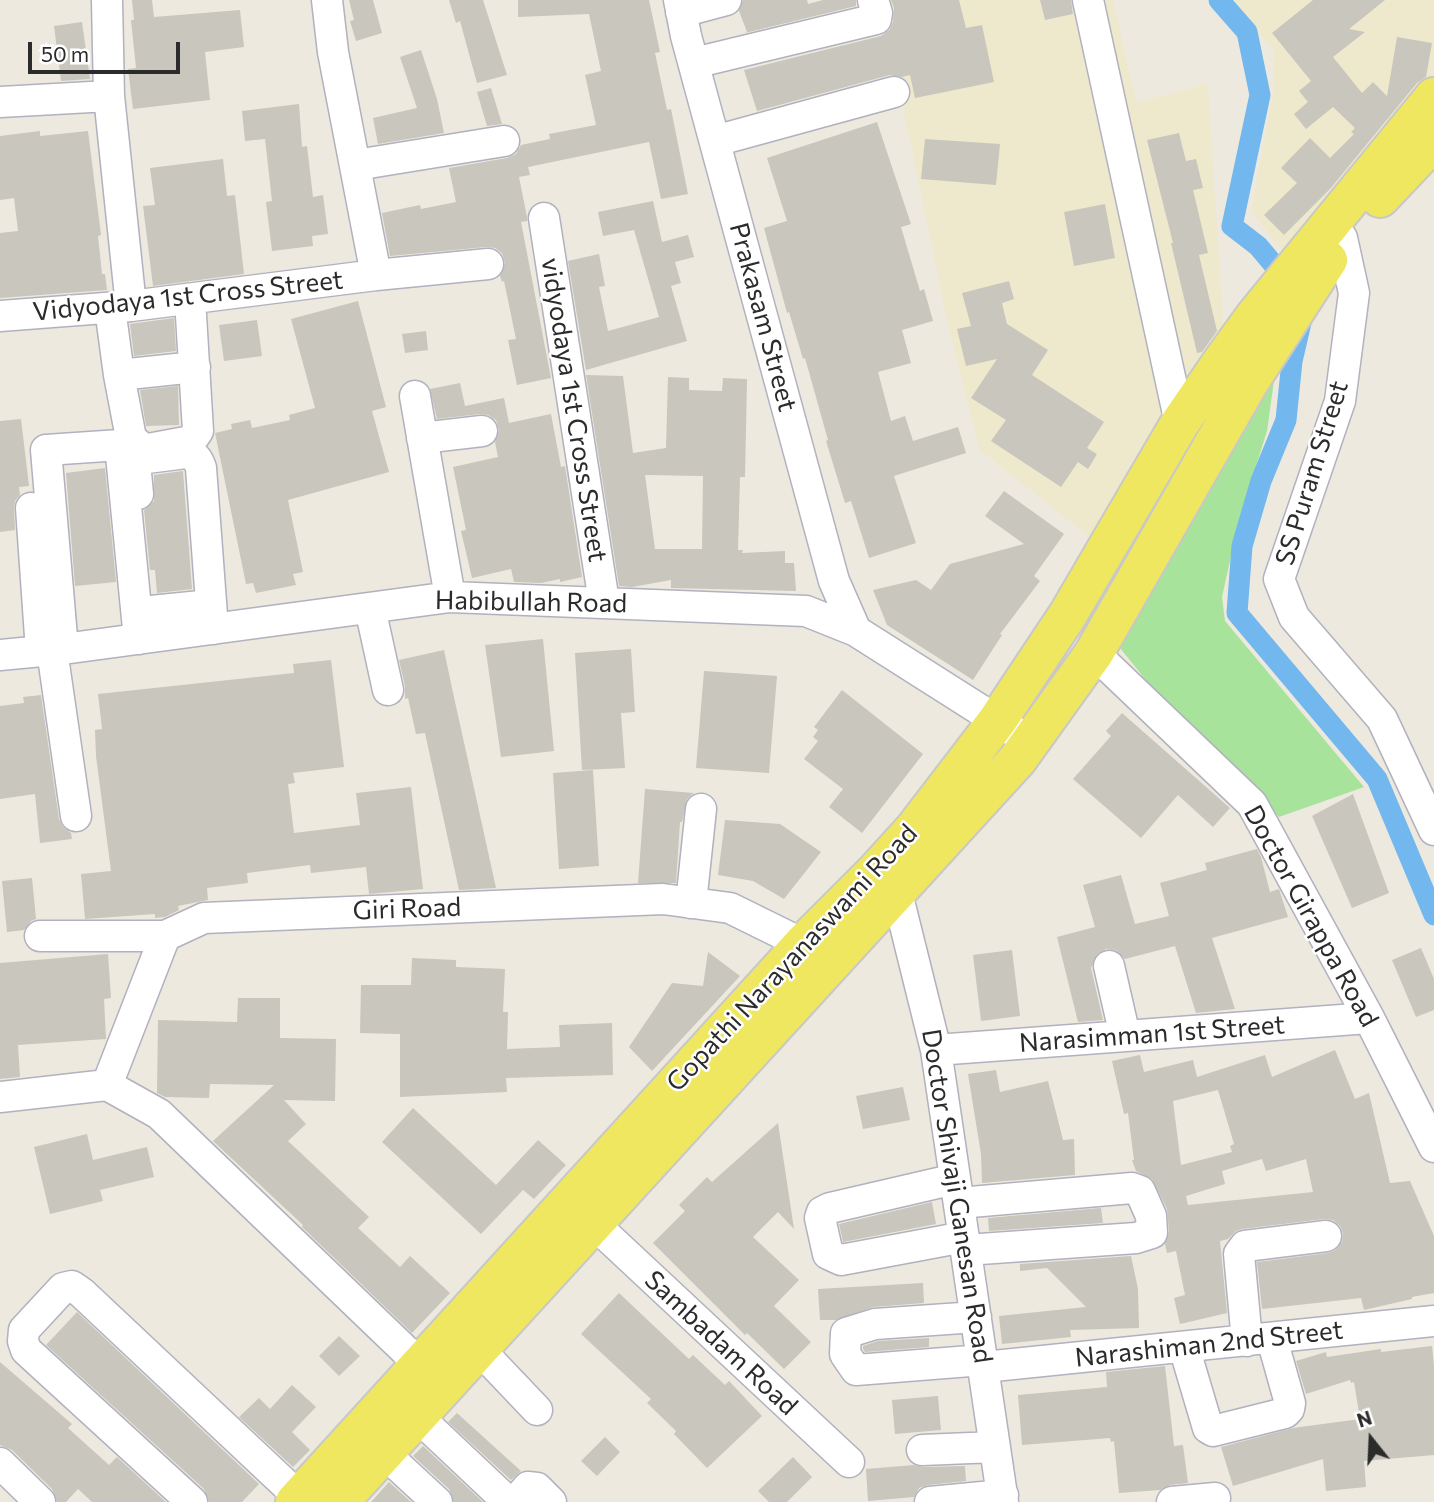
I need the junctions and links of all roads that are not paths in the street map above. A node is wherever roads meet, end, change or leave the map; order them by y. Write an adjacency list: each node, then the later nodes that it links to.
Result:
1 (107, 0): 9 (street)
2 (327, 0): 15 (street)
3 (726, 0): 6 (street)
4 (873, 0): 7 (street)
5 (1088, 0): 28 (street)
6 (680, 6): 7 (street, Prakasam Street)
7 (694, 63): 14 (street, Prakasam Street)
8 (894, 92): 14 (street)
9 (109, 96): 11 (street); 22 (street)
10 (1434, 97): 12 (main road)
11 (0, 102)
12 (1423, 138): 17 (main road); 19 (main road)
13 (503, 141): 15 (street)
14 (715, 141): 39 (street, Prakasam Street)
15 (356, 165): 20 (street)
16 (544, 218): 35 (street, vidyodaya 1st Cross Street)
17 (1342, 239): 19 (main road); 48 (street, SS Puram Street)
18 (488, 264): 20 (street, Vidyodaya 1st Cross Street)
19 (1311, 266): 25 (main road); 25 (main road)
20 (376, 275): 21 (street, Vidyodaya 1st Cross Street)
21 (190, 299): 22 (street, Vidyodaya 1st Cross Street); 24 (street)
22 (121, 307): 23 (street, Vidyodaya 1st Cross Street); 26 (street)
23 (0, 316)
24 (195, 367): 26 (street); 26 (street)
25 (1235, 373): 28 (main road, Gopathi Narayanaswami Road); 33 (main road, Gopathi Narayanaswami Road)
26 (119, 375)
27 (415, 396): 30 (street)
28 (1180, 423): 32 (main road, Gopathi Narayanaswami Road)
29 (482, 431): 30 (street)
30 (422, 438): 34 (street)
31 (30, 491): 40 (street)
32 (1096, 568): 33 (main road); 44 (main road, Gopathi Narayanaswami Road)
33 (1130, 588): 41 (main road, Gopathi Narayanaswami Road)
34 (450, 597): 35 (street, Habibullah Road); 36 (street, Habibullah Road)
35 (604, 602): 39 (street, Habibullah Road)
36 (370, 608): 37 (street, Habibullah Road); 43 (street)
37 (212, 617): 38 (street, Habibullah Road); 38 (street)
38 (148, 629): 40 (street, Habibullah Road); 40 (street)
39 (856, 631): 44 (street, Habibullah Road)
40 (52, 650): 42 (street, Habibullah Road); 47 (street)
41 (1094, 653): 45 (main road, Gopathi Narayanaswami Road); 55 (street, Doctor Girappa Road)
42 (0, 655)
43 (388, 690)
44 (997, 721): 45 (street, Habibullah Road); 49 (main road, Gopathi Narayanaswami Road)
45 (1030, 742): 49 (main road, Gopathi Narayanaswami Road)
46 (701, 809): 50 (street)
47 (76, 816)
48 (1434, 830)
49 (887, 882): 53 (main road, Gopathi Narayanaswami Road); 57 (street, Doctor Shivaji Ganesan Road); 62 (main road, Gopathi Narayanaswami Road)
50 (691, 903): 52 (street, Giri Road); 53 (street, Giri Road)
51 (40, 936): 52 (street)
52 (165, 936): 58 (street)
53 (803, 944): 71 (main road, Gopathi Narayanaswami Road)
54 (1109, 966): 56 (street)
55 (1369, 1017): 56 (street, Narasimman 1st Street); 60 (street, Doctor Girappa Road)
56 (1125, 1036): 57 (street, Narasimman 1st Street)
57 (936, 1049): 61 (street, Doctor Shivaji Ganesan Road)
58 (107, 1085): 59 (street); 71 (street)
59 (0, 1097)
60 (1434, 1147)
61 (957, 1191): 64 (street, Doctor Shivaji Ganesan Road); 64 (street); 64 (street)
62 (593, 1223): 69 (main road, Gopathi Narayanaswami Road); 77 (street, Sambadam Road)
63 (1326, 1236): 67 (street)
64 (965, 1243): 65 (street, Doctor Shivaji Ganesan Road)
65 (976, 1317): 70 (street, Doctor Shivaji Ganesan Road); 70 (street, Narashiman 2nd Street)
66 (1434, 1321): 67 (street, Narashiman 2nd Street)
67 (1260, 1340): 68 (street, Narashiman 2nd Street); 68 (street)
68 (1184, 1347): 70 (street, Narashiman 2nd Street)
69 (479, 1349): 71 (main road, Gopathi Narayanaswami Road); 72 (street)
70 (983, 1363): 74 (street, Doctor Shivaji Ganesan Road)
71 (431, 1376): 73 (main road, Gopathi Narayanaswami Road); 81 (main road, Gopathi Narayanaswami Road)
72 (537, 1410)
73 (417, 1416): 76 (main road, Gopathi Narayanaswami Road); 82 (street)
74 (995, 1447): 75 (street); 80 (street, Doctor Shivaji Ganesan Road)
75 (922, 1450)
76 (384, 1453): 85 (main road, Gopathi Narayanaswami Road); 86 (street)
77 (849, 1462)
78 (0, 1463): 83 (street)
79 (1216, 1498): 89 (street)
80 (1003, 1499): 88 (street)
81 (297, 1500): 84 (street)
82 (510, 1500): 87 (street)
83 (40, 1502)
84 (192, 1502)
85 (339, 1502)
86 (437, 1502)
87 (551, 1502)
88 (930, 1502)
89 (1172, 1502)

